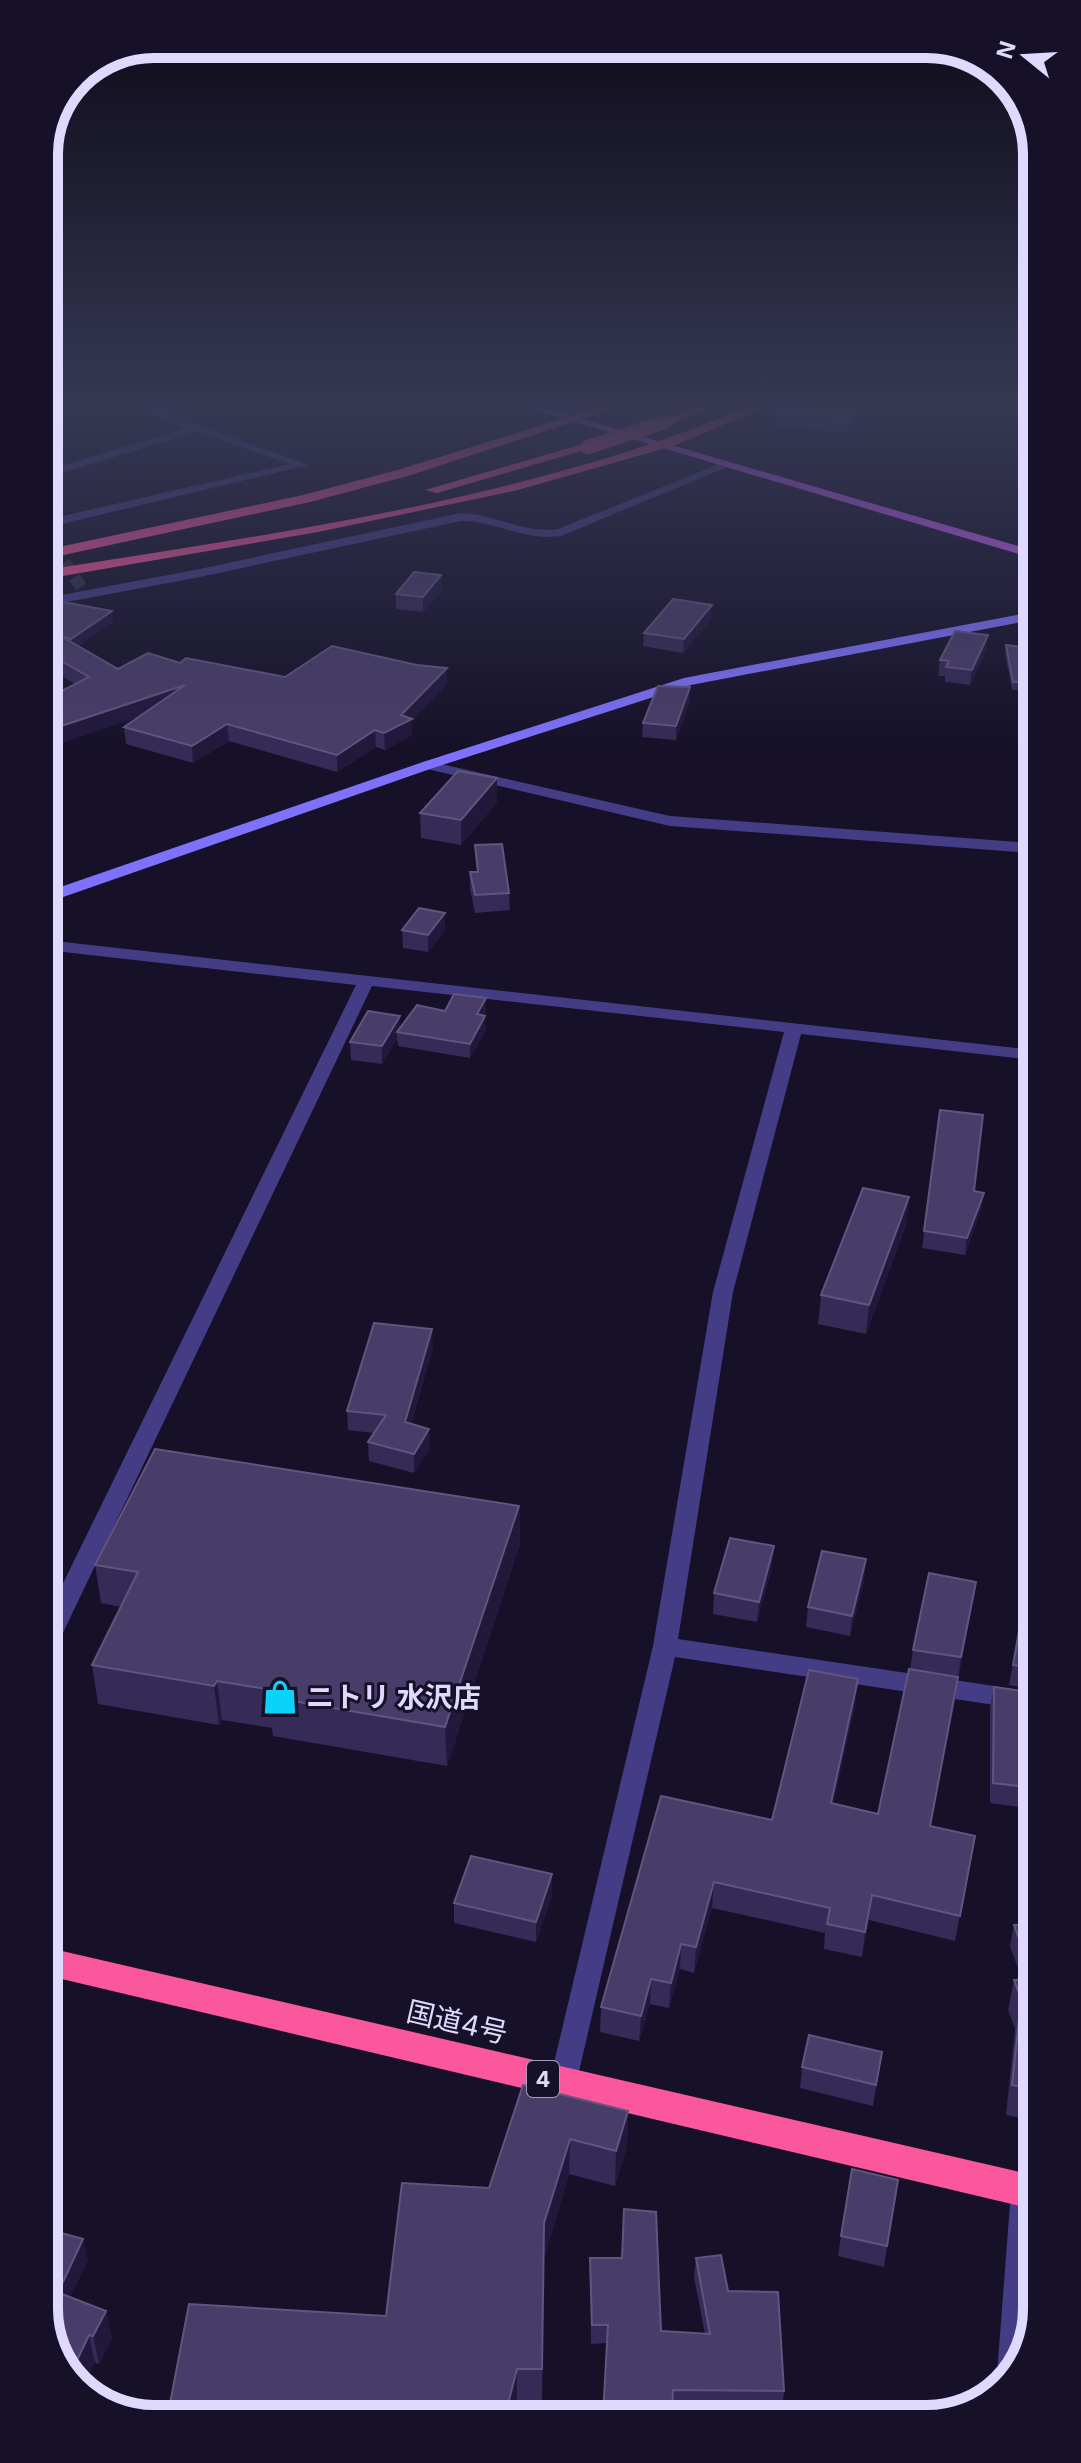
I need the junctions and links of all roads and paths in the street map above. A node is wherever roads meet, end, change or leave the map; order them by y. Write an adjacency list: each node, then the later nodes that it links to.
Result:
1 (212, 519): 9 (highway)
2 (307, 519): 10 (highway, bridge)
3 (361, 519): 11 (highway)
4 (451, 519): 12 (street)
5 (482, 519): 6 (street)
6 (593, 519)
7 (911, 519): 8 (main road)
8 (1023, 551)
9 (58, 552)
10 (58, 569)
11 (58, 570)
12 (58, 598)
13 (1023, 618): 14 (street)
14 (428, 765): 15 (street); 16 (street)
15 (1023, 847)
16 (58, 894)
17 (58, 946): 18 (street)
18 (366, 981): 19 (street); 21 (street)
19 (794, 1027): 20 (street); 22 (street)
20 (1023, 1054)
21 (58, 1618)
22 (665, 1646): 23 (street); 25 (street)
23 (1023, 1700)
24 (58, 1964): 25 (highway, 国道4号 / 4)
25 (564, 2084): 26 (highway, 国道4号 / 4)
26 (1023, 2190)
27 (1023, 2273): 28 (street)
28 (1016, 2343)

